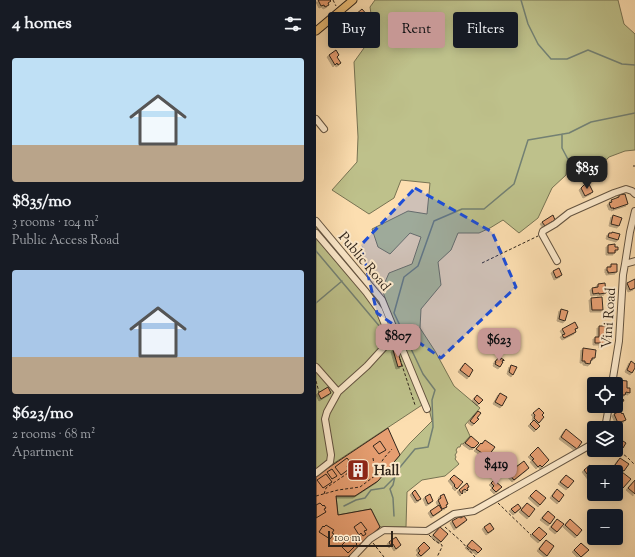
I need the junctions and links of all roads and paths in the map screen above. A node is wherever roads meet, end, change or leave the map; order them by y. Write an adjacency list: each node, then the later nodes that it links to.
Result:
1 (333, 0): 3 (path)
2 (353, 0): 3 (main road)
3 (340, 11): 4 (main road)
4 (316, 31)
5 (316, 119): 6 (street)
6 (324, 129)
7 (635, 194): 11 (street)
8 (635, 211): 15 (street, Vini Road)
9 (316, 221): 23 (street, Public Road)
10 (316, 234): 21 (street)
11 (542, 234): 12 (street); 14 (path)
12 (557, 261)
13 (635, 262): 15 (street)
14 (482, 263)
15 (625, 264): 18 (street, Vini Road)
16 (400, 360): 22 (path)
17 (316, 367): 21 (street)
18 (613, 377)
19 (316, 381): 20 (path)
20 (319, 392)
21 (338, 392): 30 (street)
22 (415, 405)
23 (427, 409)
24 (587, 447): 34 (street)
25 (392, 449): 29 (path)
26 (623, 454): 28 (path)
27 (374, 458): 29 (path)
28 (635, 465)
29 (377, 472): 32 (path)
30 (316, 473)
31 (348, 473): 32 (path)
32 (324, 494): 33 (path)
33 (316, 496)
34 (495, 499): 35 (street); 37 (path)
35 (440, 522): 36 (street); 42 (path)
36 (426, 531): 38 (street); 41 (path)
37 (531, 536)
38 (370, 539): 39 (street); 40 (path)
39 (353, 557)
40 (384, 557)
41 (436, 557)
42 (475, 557)

